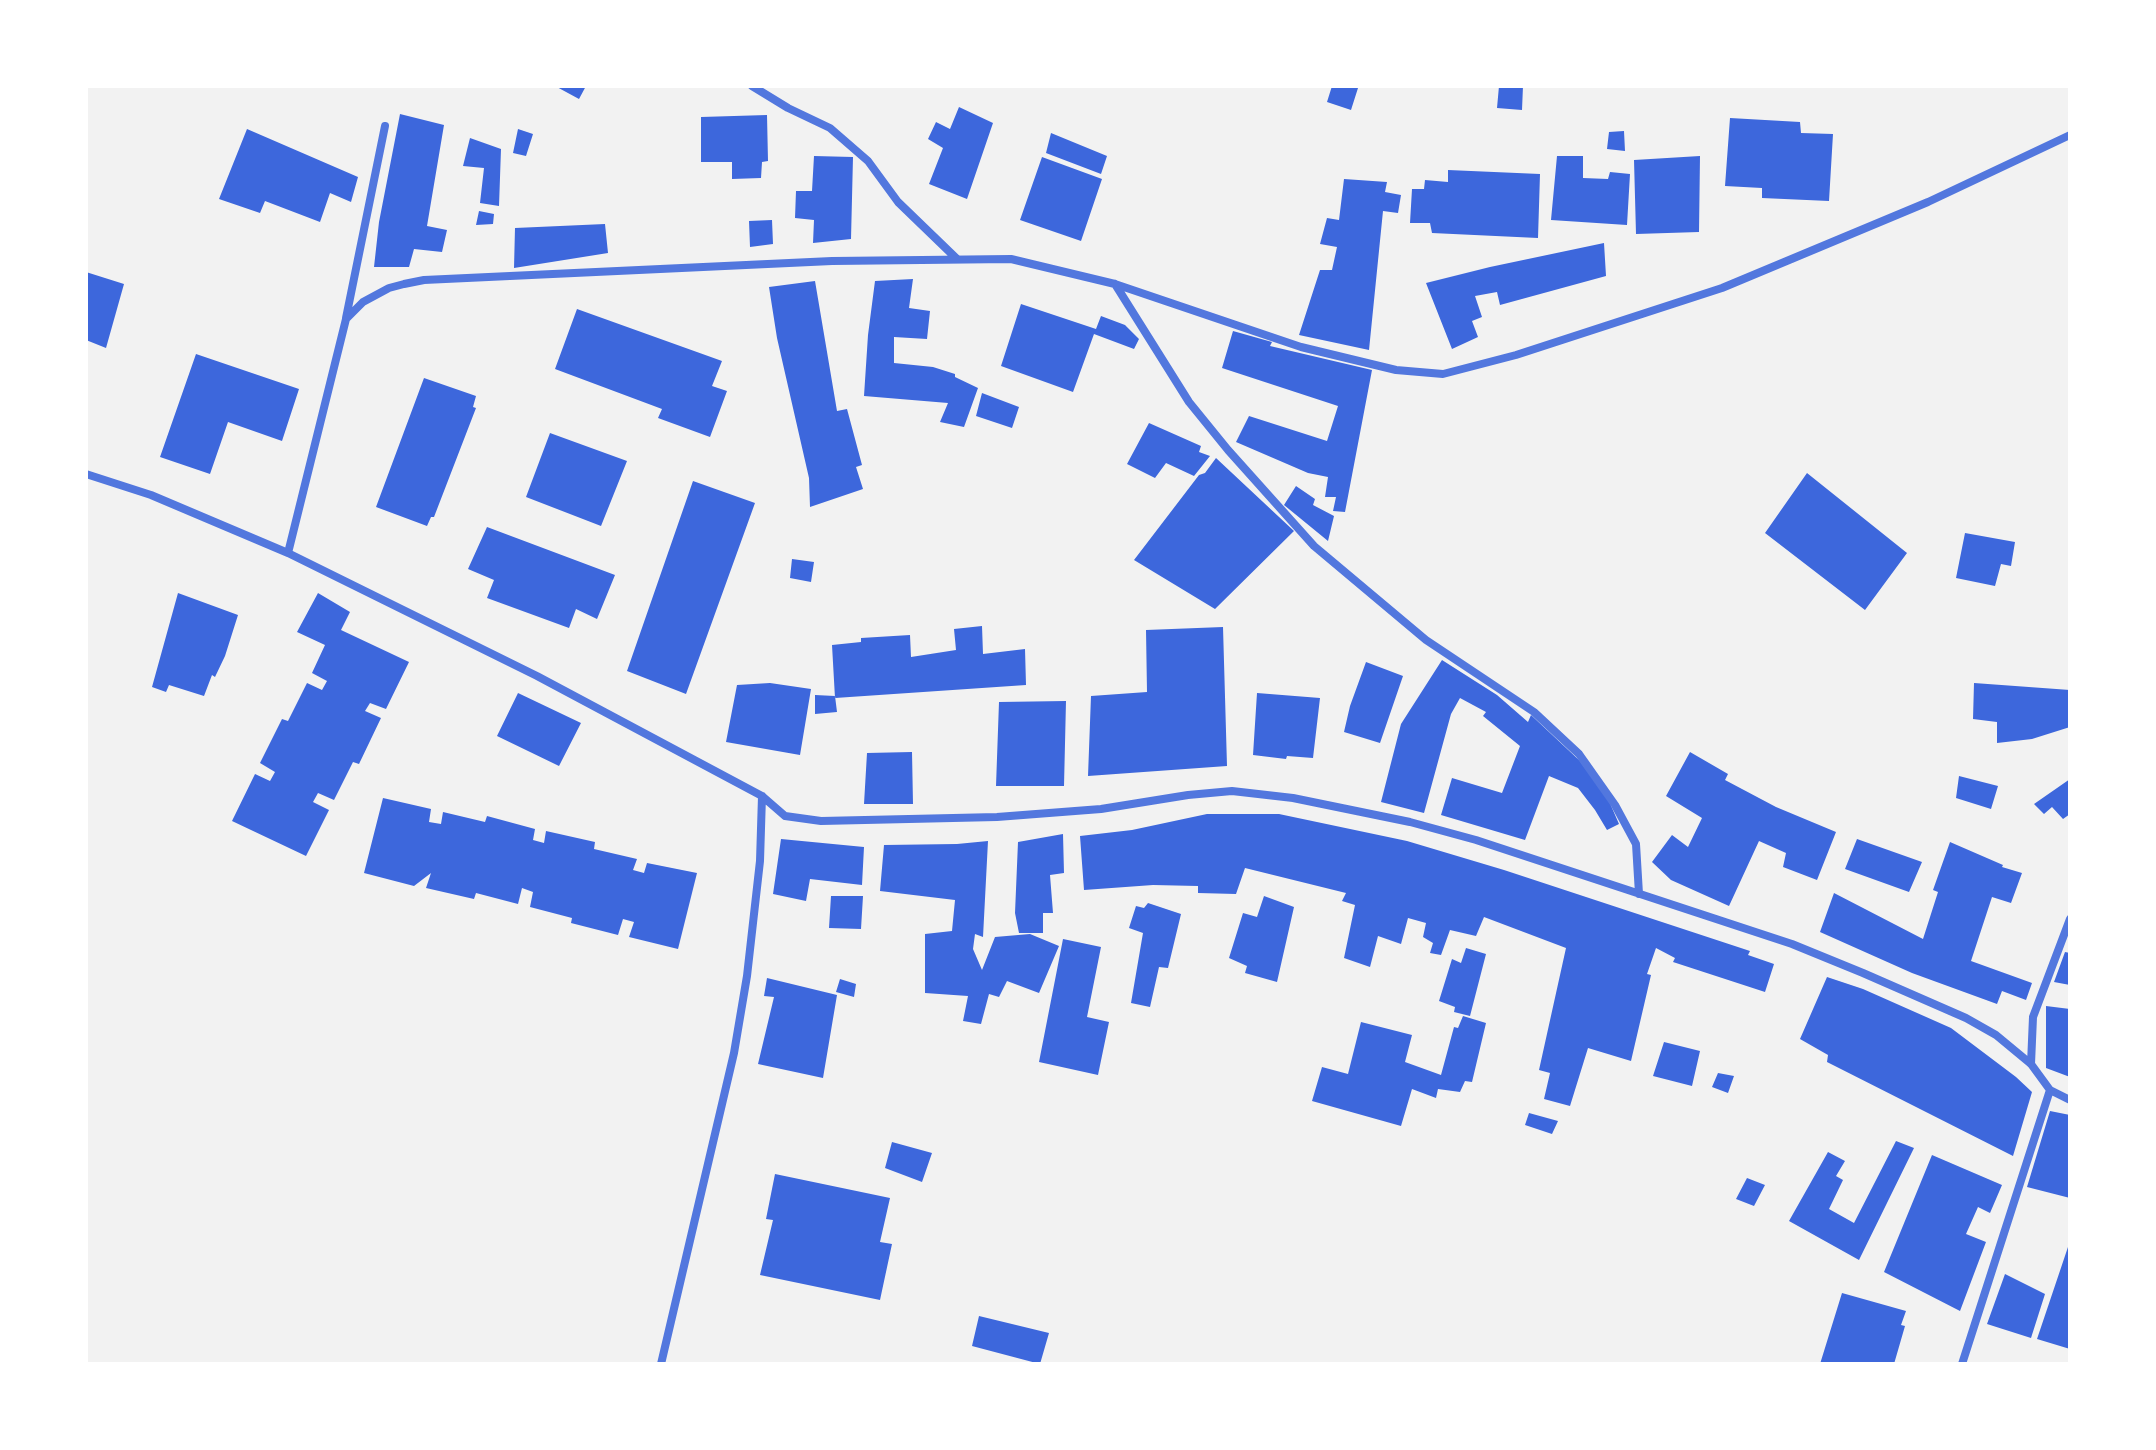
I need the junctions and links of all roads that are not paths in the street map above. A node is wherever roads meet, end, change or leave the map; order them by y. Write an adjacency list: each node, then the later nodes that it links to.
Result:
1 (752, 86): 4 (street)
2 (385, 126): 6 (street)
3 (2070, 135): 5 (street)
4 (957, 259): 5 (street); 6 (street)
5 (1115, 284): 10 (street)
6 (346, 319): 8 (street)
7 (86, 474): 8 (street)
8 (288, 553): 9 (street)
9 (762, 796): 10 (street); 15 (street)
10 (1639, 894): 12 (street)
11 (2070, 919): 12 (street)
12 (2031, 1064): 13 (street)
13 (2050, 1090): 14 (street); 16 (street)
14 (2070, 1100)
15 (661, 1364)
16 (1962, 1364)

